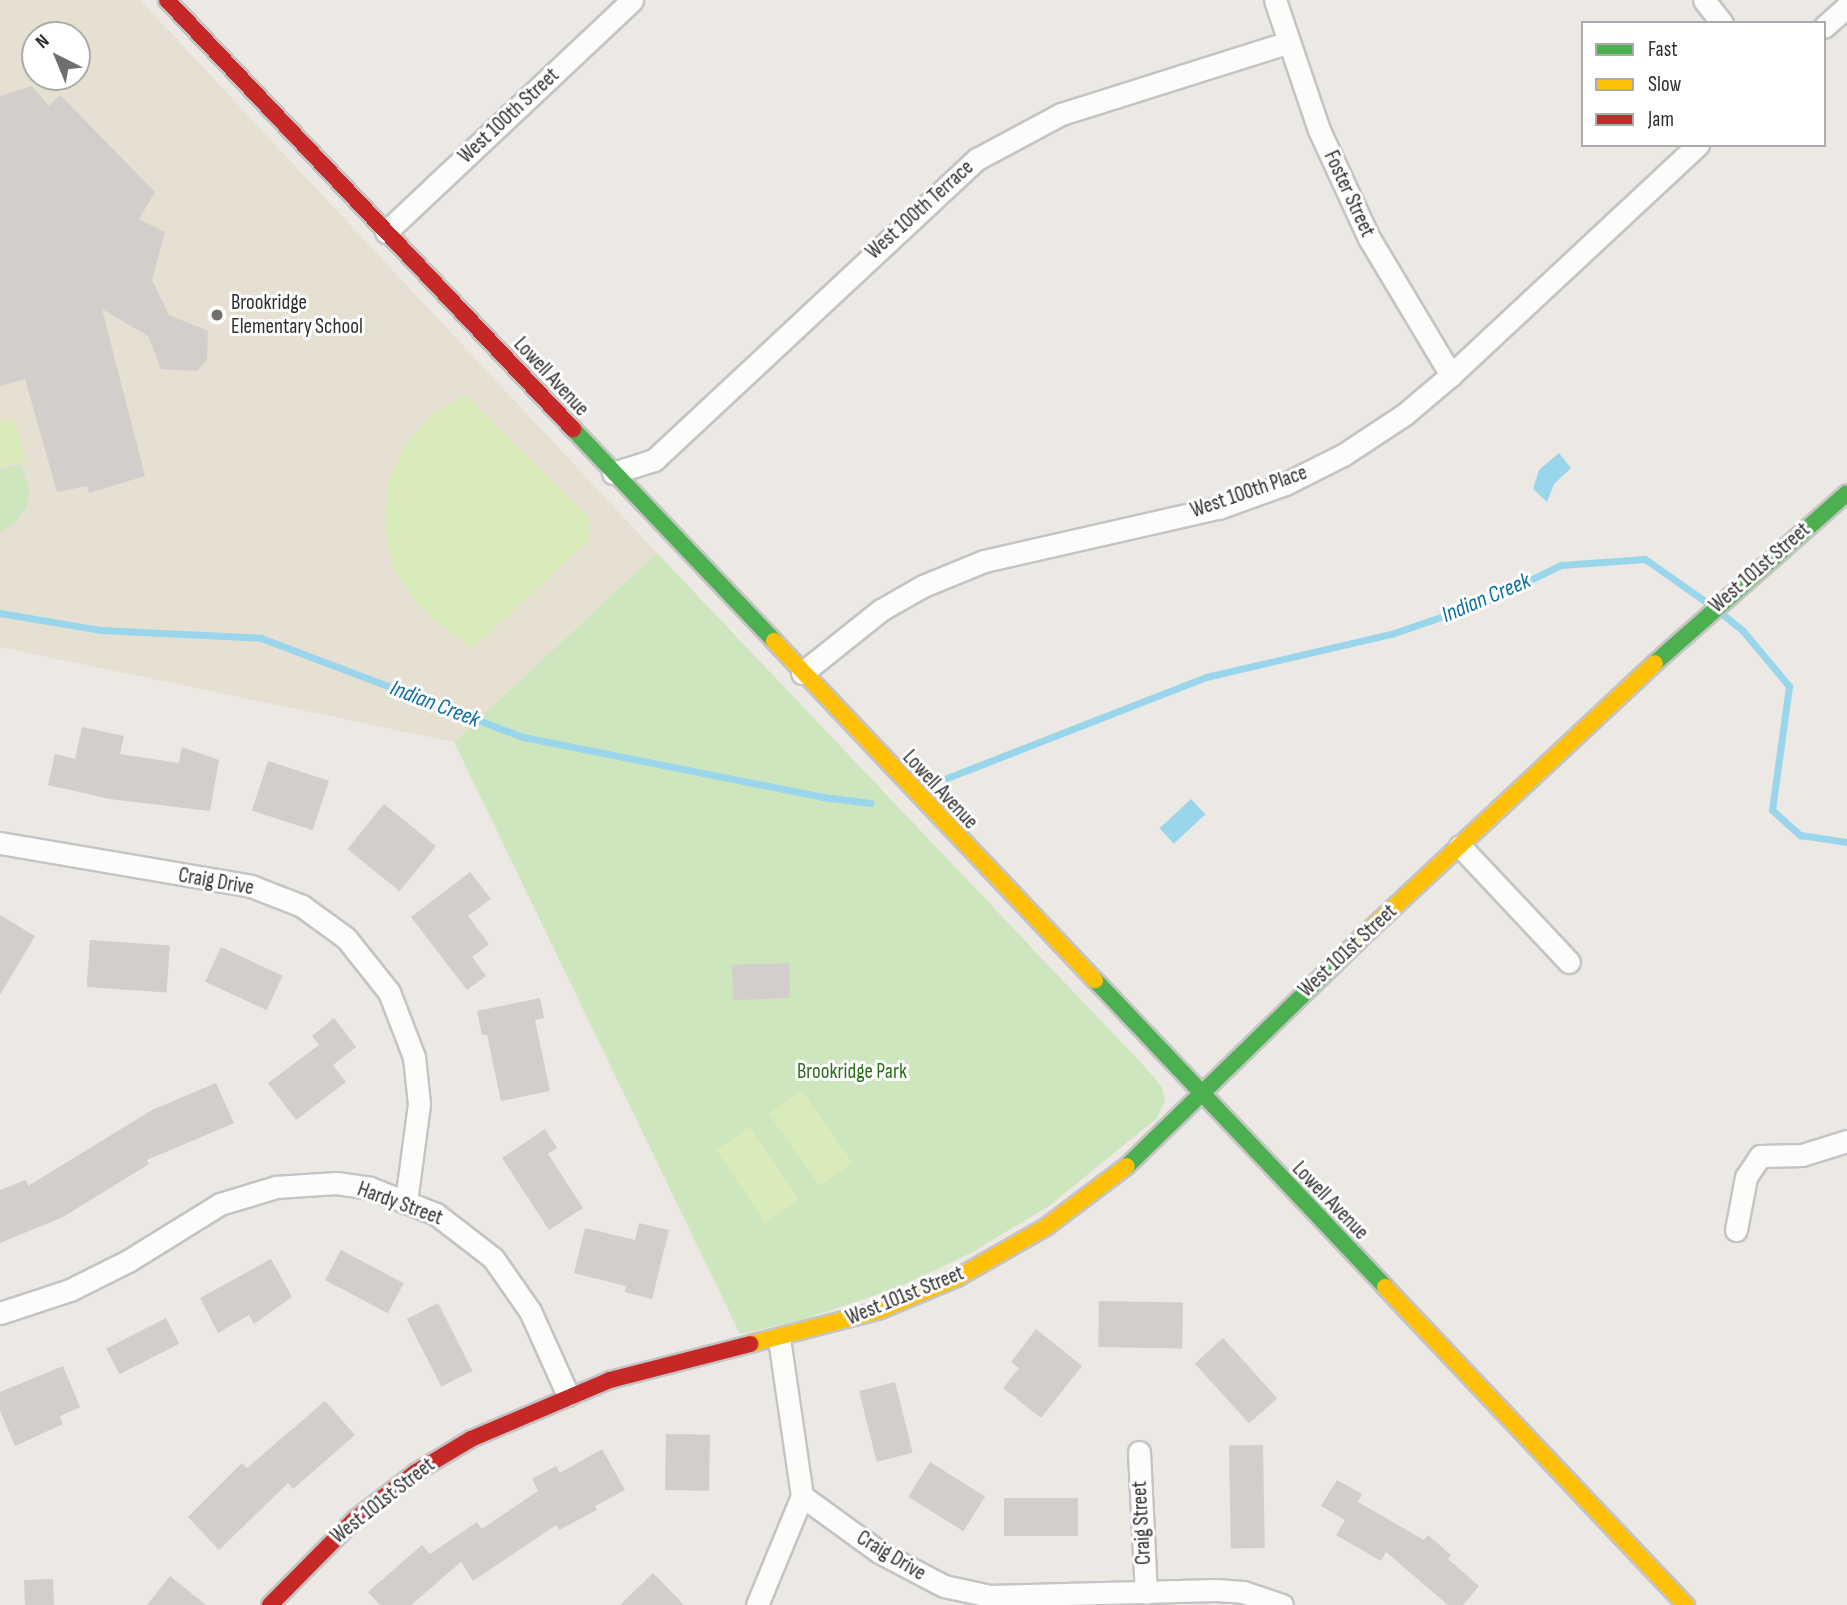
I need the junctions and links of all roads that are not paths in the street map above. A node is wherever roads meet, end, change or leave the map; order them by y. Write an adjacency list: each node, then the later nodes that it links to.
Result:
1 (167, 0): 10 (street, Lowell Avenue)
2 (632, 0): 10 (street, West 100th Street)
3 (1275, 0): 8 (street, Foster Street)
4 (1704, 0): 6 (street)
5 (1847, 6): 7 (street)
6 (1721, 21)
7 (1826, 25)
8 (1286, 43): 11 (street, Foster Street); 12 (street, West 100th Terrace)
9 (1696, 147): 11 (street, West 100th Place)
10 (386, 232): 12 (street, Lowell Avenue)
11 (1451, 375): 14 (street, West 100th Place)
12 (613, 473): 14 (street, Lowell Avenue)
13 (1847, 493): 16 (street, West 101st Street)
14 (802, 673): 18 (street, Lowell Avenue)
15 (0, 843): 20 (street, Craig Drive)
16 (1460, 846): 17 (street); 18 (street, West 101st Street)
17 (1569, 962)
18 (1199, 1095): 23 (street, West 101st Street); 31 (street, Lowell Avenue)
19 (1847, 1141): 21 (street)
20 (406, 1202): 22 (street, Hardy Street); 24 (street, Hardy Street)
21 (1736, 1230)
22 (0, 1313)
23 (779, 1339): 24 (street, West 101st Street); 26 (street)
24 (568, 1395): 28 (street, West 101st Street)
25 (1139, 1452): 27 (street, Craig Street)
26 (802, 1496): 27 (street, Craig Drive); 29 (street)
27 (1146, 1593): 30 (street, Craig Drive)
28 (270, 1605)
29 (757, 1605)
30 (1282, 1605)
31 (1686, 1605)

